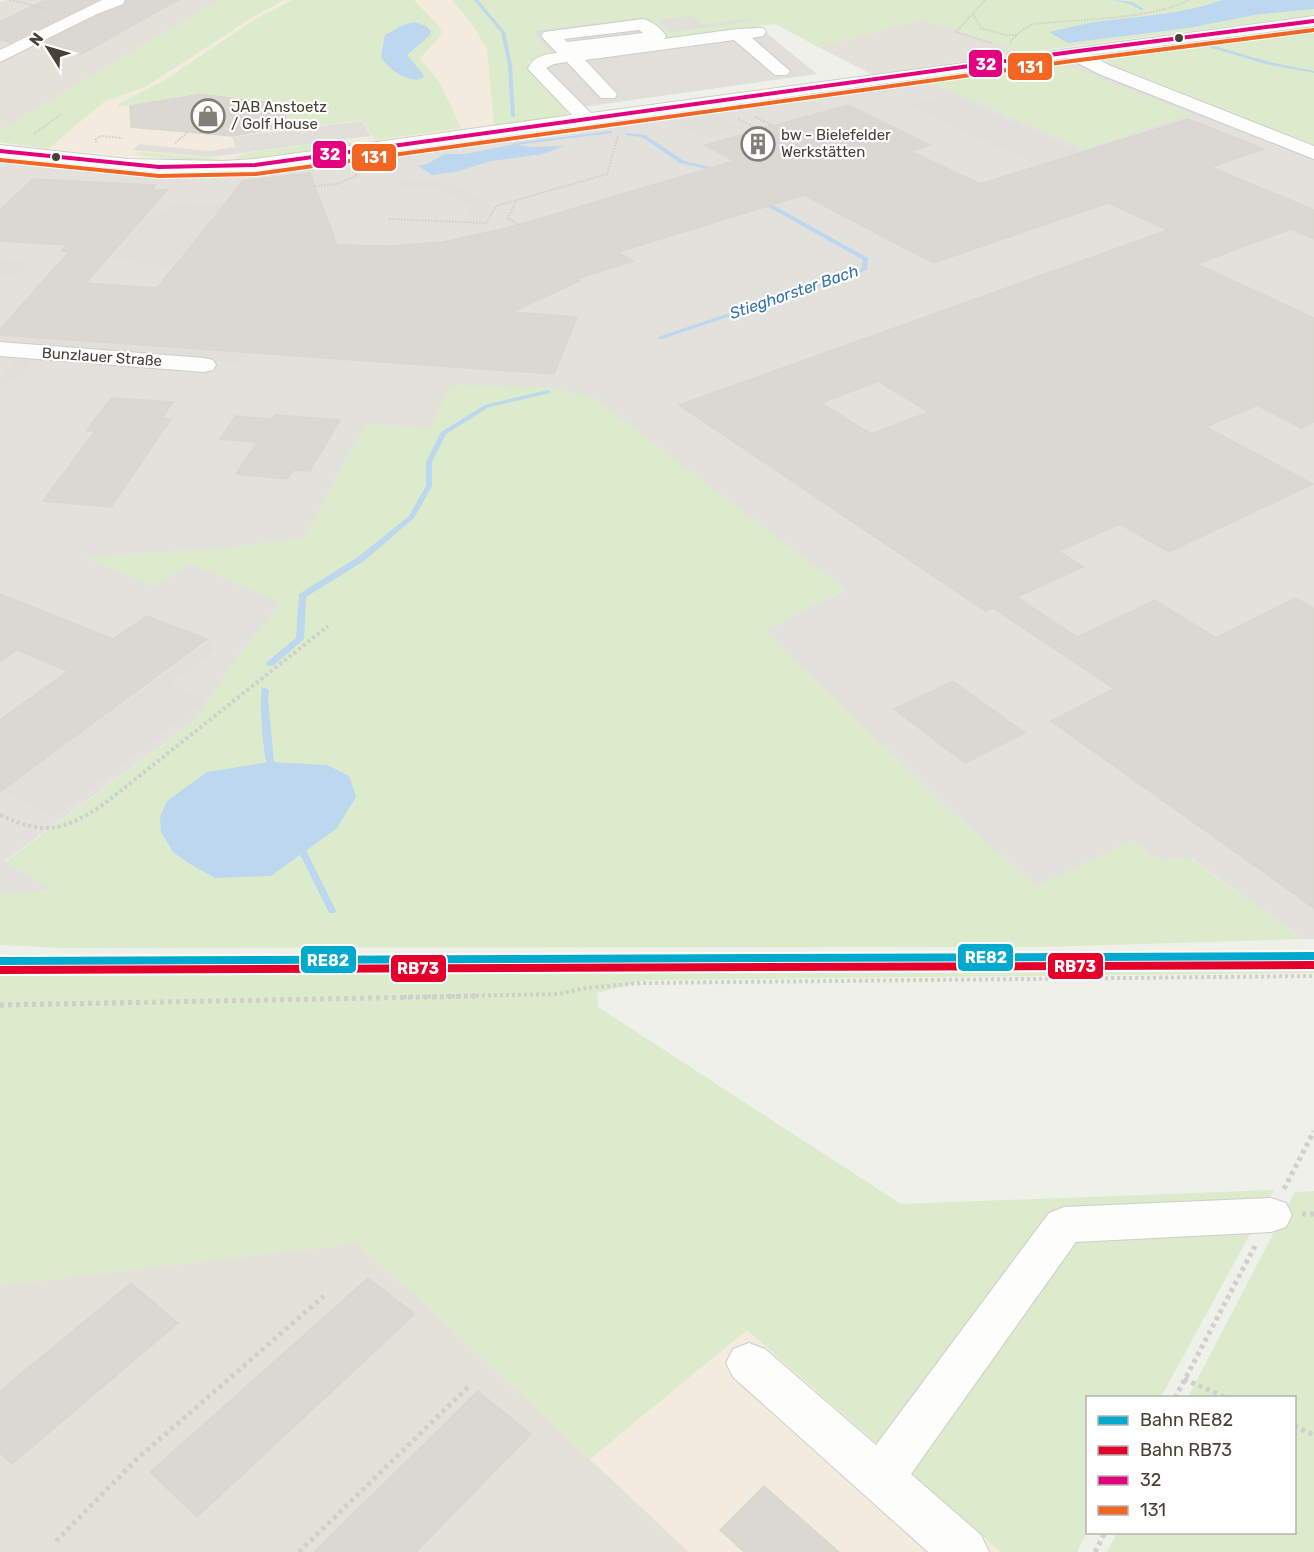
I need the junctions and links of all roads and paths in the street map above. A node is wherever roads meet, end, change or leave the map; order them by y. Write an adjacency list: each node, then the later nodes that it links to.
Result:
1 (10, 0): 6 (path)
2 (117, 0): 6 (street)
3 (985, 0): 5 (path)
4 (1189, 0): 10 (path)
5 (972, 14): 10 (path); 11 (path)
6 (79, 16): 15 (street)
7 (1314, 21): 14 (street)
8 (757, 32): 9 (street)
9 (737, 34): 13 (street); 16 (street)
10 (1017, 35): 12 (path)
11 (998, 45)
12 (1010, 47)
13 (567, 52): 13 (street); 17 (street); 18 (street)
14 (1071, 52): 18 (street); 22 (street)
15 (0, 57)
16 (781, 71)
17 (608, 94)
18 (587, 120): 24 (street)
19 (1309, 129): 22 (street)
20 (188, 132): 23 (path)
21 (620, 132): 28 (path)
22 (1276, 138): 25 (street)
23 (175, 143)
24 (1, 152)
25 (1314, 153)
26 (352, 168): 27 (path)
27 (315, 186)
28 (516, 200): 29 (path); 30 (path)
29 (389, 219)
30 (519, 225)
31 (0, 349): 32 (street, Bunzlauer Straße)
32 (204, 364)
33 (328, 626): 34 (path)
34 (0, 815)
35 (1314, 976): 36 (path)
36 (0, 1005)
37 (1314, 1131): 38 (path)
38 (1271, 1215): 41 (path); 47 (street)
39 (324, 1296): 49 (path)
40 (749, 1363): 47 (street)
41 (1184, 1379): 43 (path); 44 (path)
42 (469, 1386): 50 (path)
43 (1176, 1396)
44 (1222, 1396)
45 (1296, 1427): 46 (path)
46 (1314, 1434)
47 (880, 1478): 51 (street)
48 (1104, 1534): 52 (path)
49 (56, 1541)
50 (299, 1552)
51 (964, 1552)
52 (1095, 1552)

